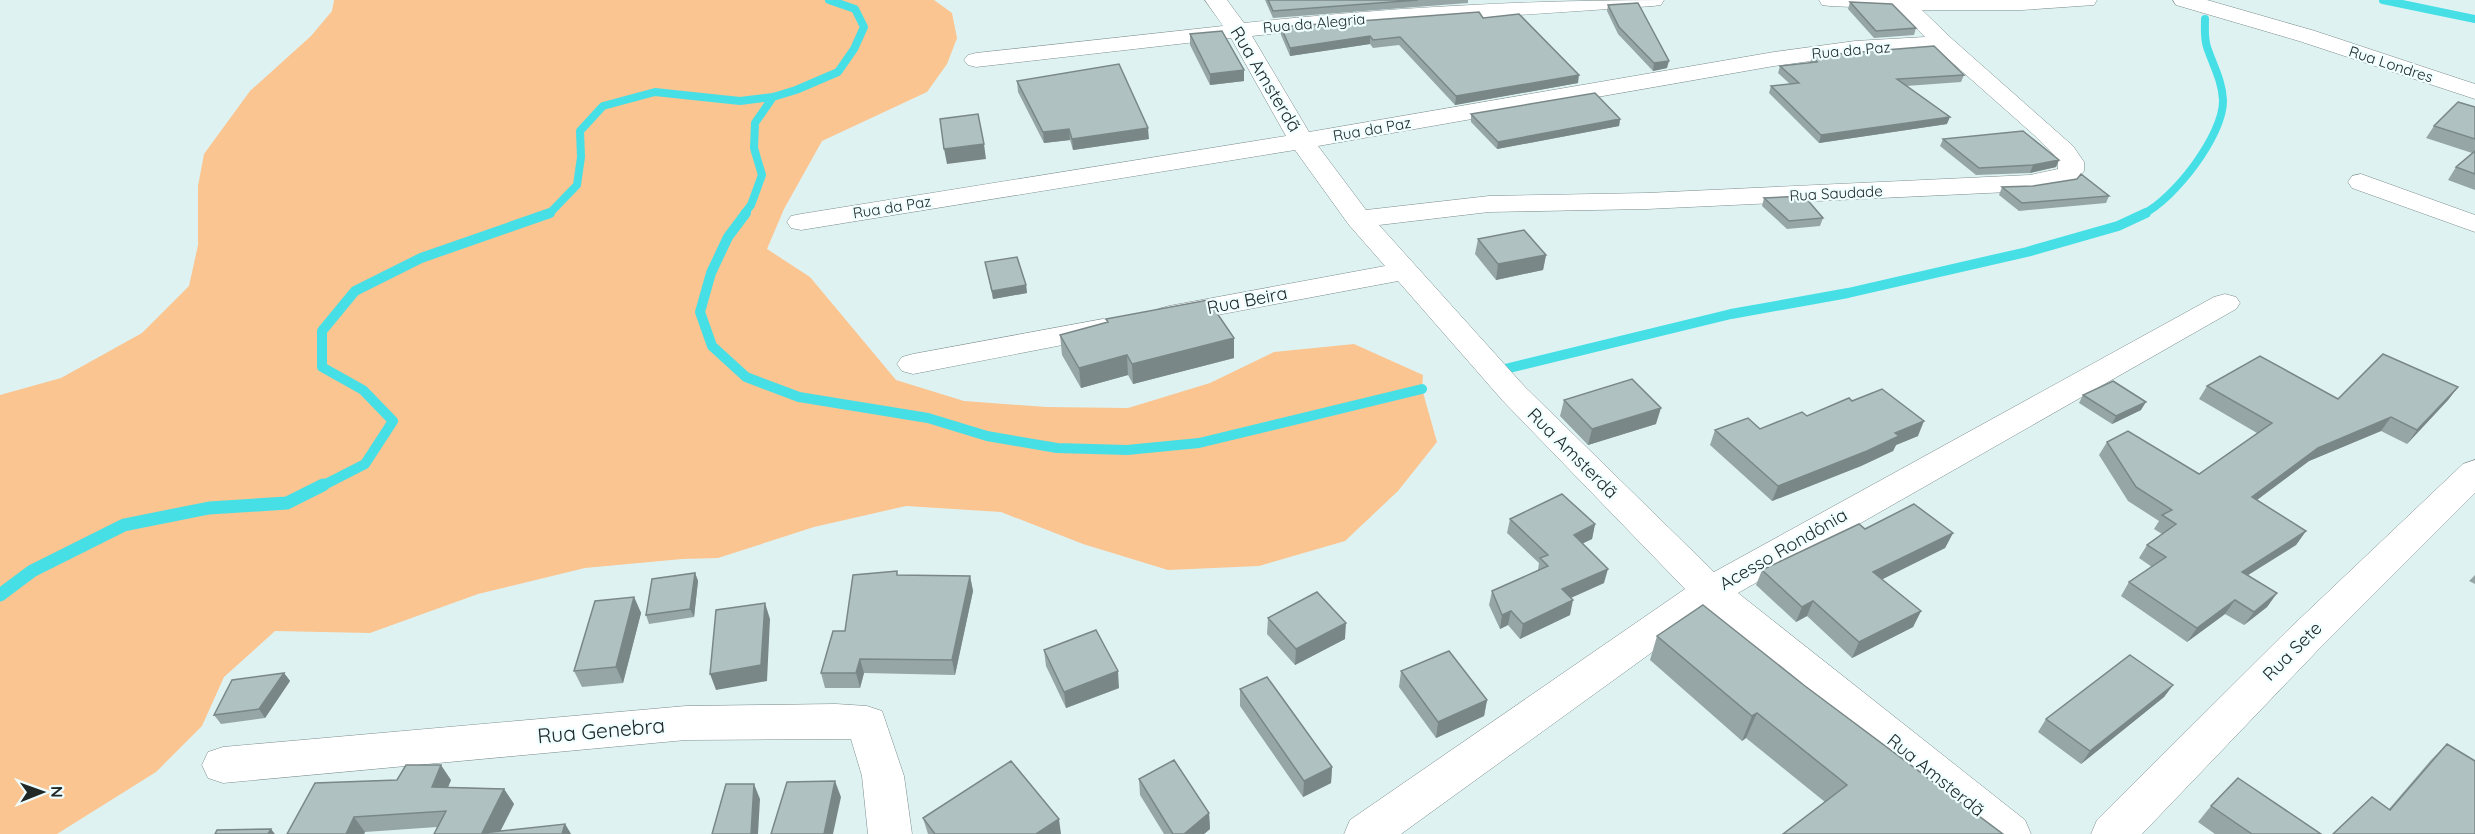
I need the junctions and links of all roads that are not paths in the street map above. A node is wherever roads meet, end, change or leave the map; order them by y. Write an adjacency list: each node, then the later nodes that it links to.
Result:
1 (1216, 0): 7 (street, Rua Amsterdã)
2 (1653, 0): 7 (street, Rua da Alegria)
3 (1830, 0): 6 (street)
4 (2086, 0): 6 (street)
5 (2184, 0): 10 (street, Rua Londres)
6 (1905, 5): 8 (street, Rua Saudade)
7 (1237, 29): 9 (street, Rua da Alegria); 11 (street, Rua Amsterdã)
8 (1943, 43): 11 (street, Rua da Paz); 13 (street, Rua Saudade)
9 (976, 60)
10 (2475, 93)
11 (1302, 141): 13 (street, Rua Amsterdã); 14 (street, Rua da Paz)
12 (2361, 182): 15 (street)
13 (1359, 219): 16 (street, Rua Amsterdã)
14 (801, 222)
15 (2475, 224)
16 (1404, 271): 18 (street, Rua Beira); 20 (street, Rua Amsterdã)
17 (2225, 303): 20 (street, Acesso Rondônia)
18 (913, 364)
19 (2475, 472): 25 (street, Rua Sete)
20 (1710, 591): 23 (street, Acesso Rondônia); 24 (street, Rua Amsterdã)
21 (223, 765): 22 (street, Rua Genebra)
22 (890, 834)
23 (1366, 834)
24 (2009, 834)
25 (2113, 834)

